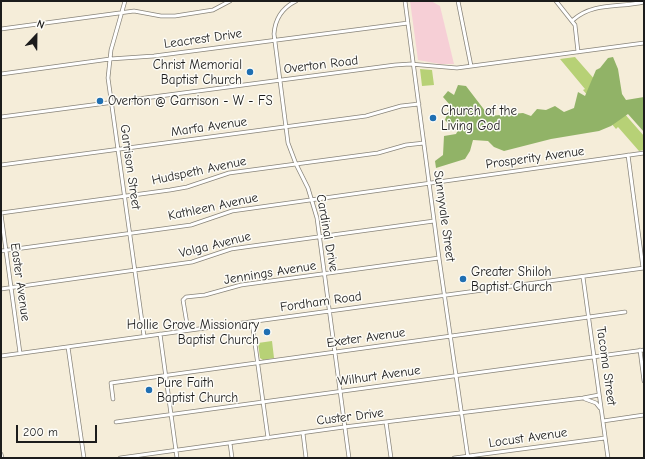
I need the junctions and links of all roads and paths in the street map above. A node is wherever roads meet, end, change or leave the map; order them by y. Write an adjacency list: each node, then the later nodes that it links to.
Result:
1 (125, 1): 8 (street, Garrison Street)
2 (230, 1): 8 (street)
3 (296, 1): 12 (street, Cardinal Drive)
4 (405, 1): 10 (street, Sunnyvale Street)
5 (458, 1): 17 (street)
6 (556, 1): 9 (street)
7 (644, 2): 9 (street)
8 (122, 12): 11 (street); 15 (street, Garrison Street)
9 (573, 20): 14 (street)
10 (408, 23): 12 (street, Leacrest Drive); 16 (street, Sunnyvale Street)
11 (1, 29)
12 (275, 40): 15 (street, Leacrest Drive); 19 (street, Cardinal Drive)
13 (644, 43): 14 (street, Overton Road)
14 (578, 52): 17 (street, Overton Road)
15 (110, 59): 18 (street, Leacrest Drive); 20 (street, Garrison Street)
16 (414, 65): 17 (street, Overton Road); 19 (street, Overton Road); 21 (street, Sunnyvale Street)
17 (472, 66)
18 (1, 74)
19 (280, 80): 20 (street, Overton Road); 23 (street, Cardinal Drive)
20 (111, 102): 22 (street, Overton Road); 25 (street, Garrison Street)
21 (419, 104): 23 (street, Marfa Avenue); 24 (street, Sunnyvale Street)
22 (1, 117)
23 (286, 127): 25 (street, Marfa Avenue); 28 (street, Cardinal Drive)
24 (424, 142): 28 (street, Hudspeth Avenue); 30 (street, Sunnyvale Street)
25 (118, 150): 29 (street, Marfa Avenue); 31 (street, Garrison Street)
26 (644, 153): 27 (street, Prosperity Avenue)
27 (628, 155): 30 (street, Prosperity Avenue); 40 (street)
28 (296, 164): 31 (street, Hudspeth Avenue); 32 (street, Cardinal Drive)
29 (1, 165)
30 (429, 182): 32 (street, Kathleen Avenue); 34 (street, Sunnyvale Street)
31 (124, 196): 33 (street, Hudspeth Avenue); 35 (street, Garrison Street)
32 (312, 199): 35 (street, Kathleen Avenue); 36 (street, Cardinal Drive)
33 (1, 213): 37 (street, Easter Avenue)
34 (434, 221): 36 (street, Volga Avenue); 39 (street, Sunnyvale Street)
35 (130, 233): 37 (street, Kathleen Avenue); 41 (street, Garrison Street)
36 (319, 237): 41 (street, Volga Avenue); 42 (street, Cardinal Drive)
37 (6, 250): 38 (street, Kathleen Avenue); 44 (street, Easter Avenue)
38 (1, 251)
39 (439, 258): 42 (street, Jennings Avenue); 46 (street, Sunnyvale Street)
40 (644, 268): 43 (street, Fordham Road)
41 (135, 270): 44 (street, Volga Avenue); 53 (street, Garrison Street)
42 (324, 274): 47 (street, Cardinal Drive); 51 (street, Jennings Avenue)
43 (583, 276): 46 (street, Fordham Road); 49 (street, Tacoma Street)
44 (11, 287): 45 (street, Volga Avenue); 58 (street, Easter Avenue)
45 (1, 289)
46 (445, 296): 47 (street, Fordham Road); 54 (street, Sunnyvale Street)
47 (329, 311): 50 (street, Fordham Road); 59 (street, Cardinal Drive)
48 (625, 312): 49 (street, Exeter Avenue)
49 (589, 318): 54 (street, Exeter Avenue); 61 (street, Tacoma Street)
50 (252, 322): 51 (street, Fordham Road); 62 (street)
51 (188, 330): 52 (street, Fordham Road)
52 (160, 334): 53 (street, Fordham Road); 64 (street)
53 (144, 336): 55 (street, Fordham Road)
54 (451, 336): 59 (street, Exeter Avenue); 63 (street, Sunnyvale Street)
55 (68, 347): 58 (street, Fordham Road); 87 (street)
56 (640, 350): 57 (street, Wilhurt Avenue); 61 (street, Wilhurt Avenue); 65 (street)
57 (644, 350)
58 (20, 353): 60 (street, Fordham Road)
59 (334, 353): 62 (street, Exeter Avenue); 66 (street, Cardinal Drive)
60 (1, 356)
61 (594, 357): 63 (street, Wilhurt Avenue); 67 (street, Tacoma Street)
62 (258, 362): 64 (street, Exeter Avenue); 70 (street)
63 (457, 375): 66 (street, Wilhurt Avenue); 72 (street, Sunnyvale Street)
64 (166, 376): 69 (street, Exeter Avenue); 73 (street)
65 (644, 381)
66 (340, 392): 70 (street, Wilhurt Avenue); 78 (street, Cardinal Drive)
67 (599, 395): 68 (street, Custer Drive); 71 (street, Tacoma Street)
68 (583, 398): 71 (street); 72 (street, Custer Drive)
69 (113, 399)
70 (264, 402): 73 (street, Wilhurt Avenue); 80 (street)
71 (602, 410): 75 (street, Tacoma Street)
72 (462, 414): 77 (street, Custer Drive); 85 (street, Sunnyvale Street)
73 (172, 415): 76 (street, Wilhurt Avenue); 83 (street)
74 (644, 415): 75 (street)
75 (603, 421): 81 (street, Tacoma Street)
76 (116, 422)
77 (386, 422): 78 (street, Custer Drive); 93 (street)
78 (344, 427): 79 (street, Custer Drive); 92 (street, Cardinal Drive)
79 (303, 433): 80 (street, Custer Drive); 91 (street)
80 (268, 438): 82 (street, Custer Drive)
81 (605, 438): 85 (street, Locust Avenue); 95 (street, Tacoma Street)
82 (230, 443): 83 (street, Custer Drive); 90 (street)
83 (177, 450): 88 (street, Custer Drive); 89 (street)
84 (1, 454): 86 (street)
85 (468, 457): 94 (street, Locust Avenue)
86 (2, 458)
87 (84, 458)
88 (120, 458)
89 (177, 458)
90 (232, 458)
91 (306, 458)
92 (348, 458)
93 (391, 458)
94 (454, 458)
95 (608, 458)

